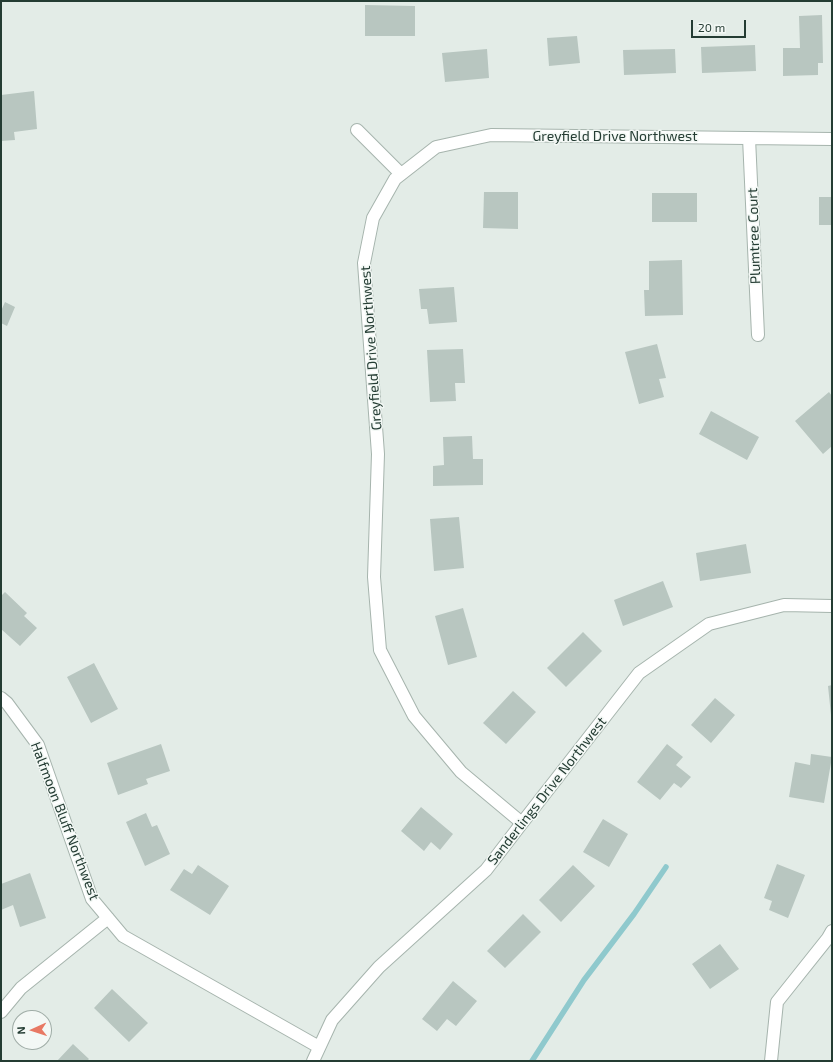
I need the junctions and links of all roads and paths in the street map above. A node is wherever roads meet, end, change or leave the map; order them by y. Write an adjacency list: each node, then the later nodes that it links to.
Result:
1 (357, 130): 4 (street)
2 (750, 138): 3 (street, Greyfield Drive Northwest); 4 (street, Greyfield Drive Northwest); 5 (street, Plumtree Court)
3 (832, 139)
4 (401, 174): 8 (street, Greyfield Drive Northwest)
5 (758, 335)
6 (832, 606): 8 (street, Sanderlings Drive Northwest)
7 (1, 698): 9 (street, Halfmoon Bluff Northwest)
8 (522, 823): 12 (street, Sanderlings Drive Northwest)
9 (108, 918): 11 (street); 12 (street, Halfmoon Bluff Northwest)
10 (832, 931): 14 (street)
11 (1, 1012)
12 (319, 1047): 13 (street, Sanderlings Drive Northwest)
13 (313, 1061)
14 (771, 1061)

